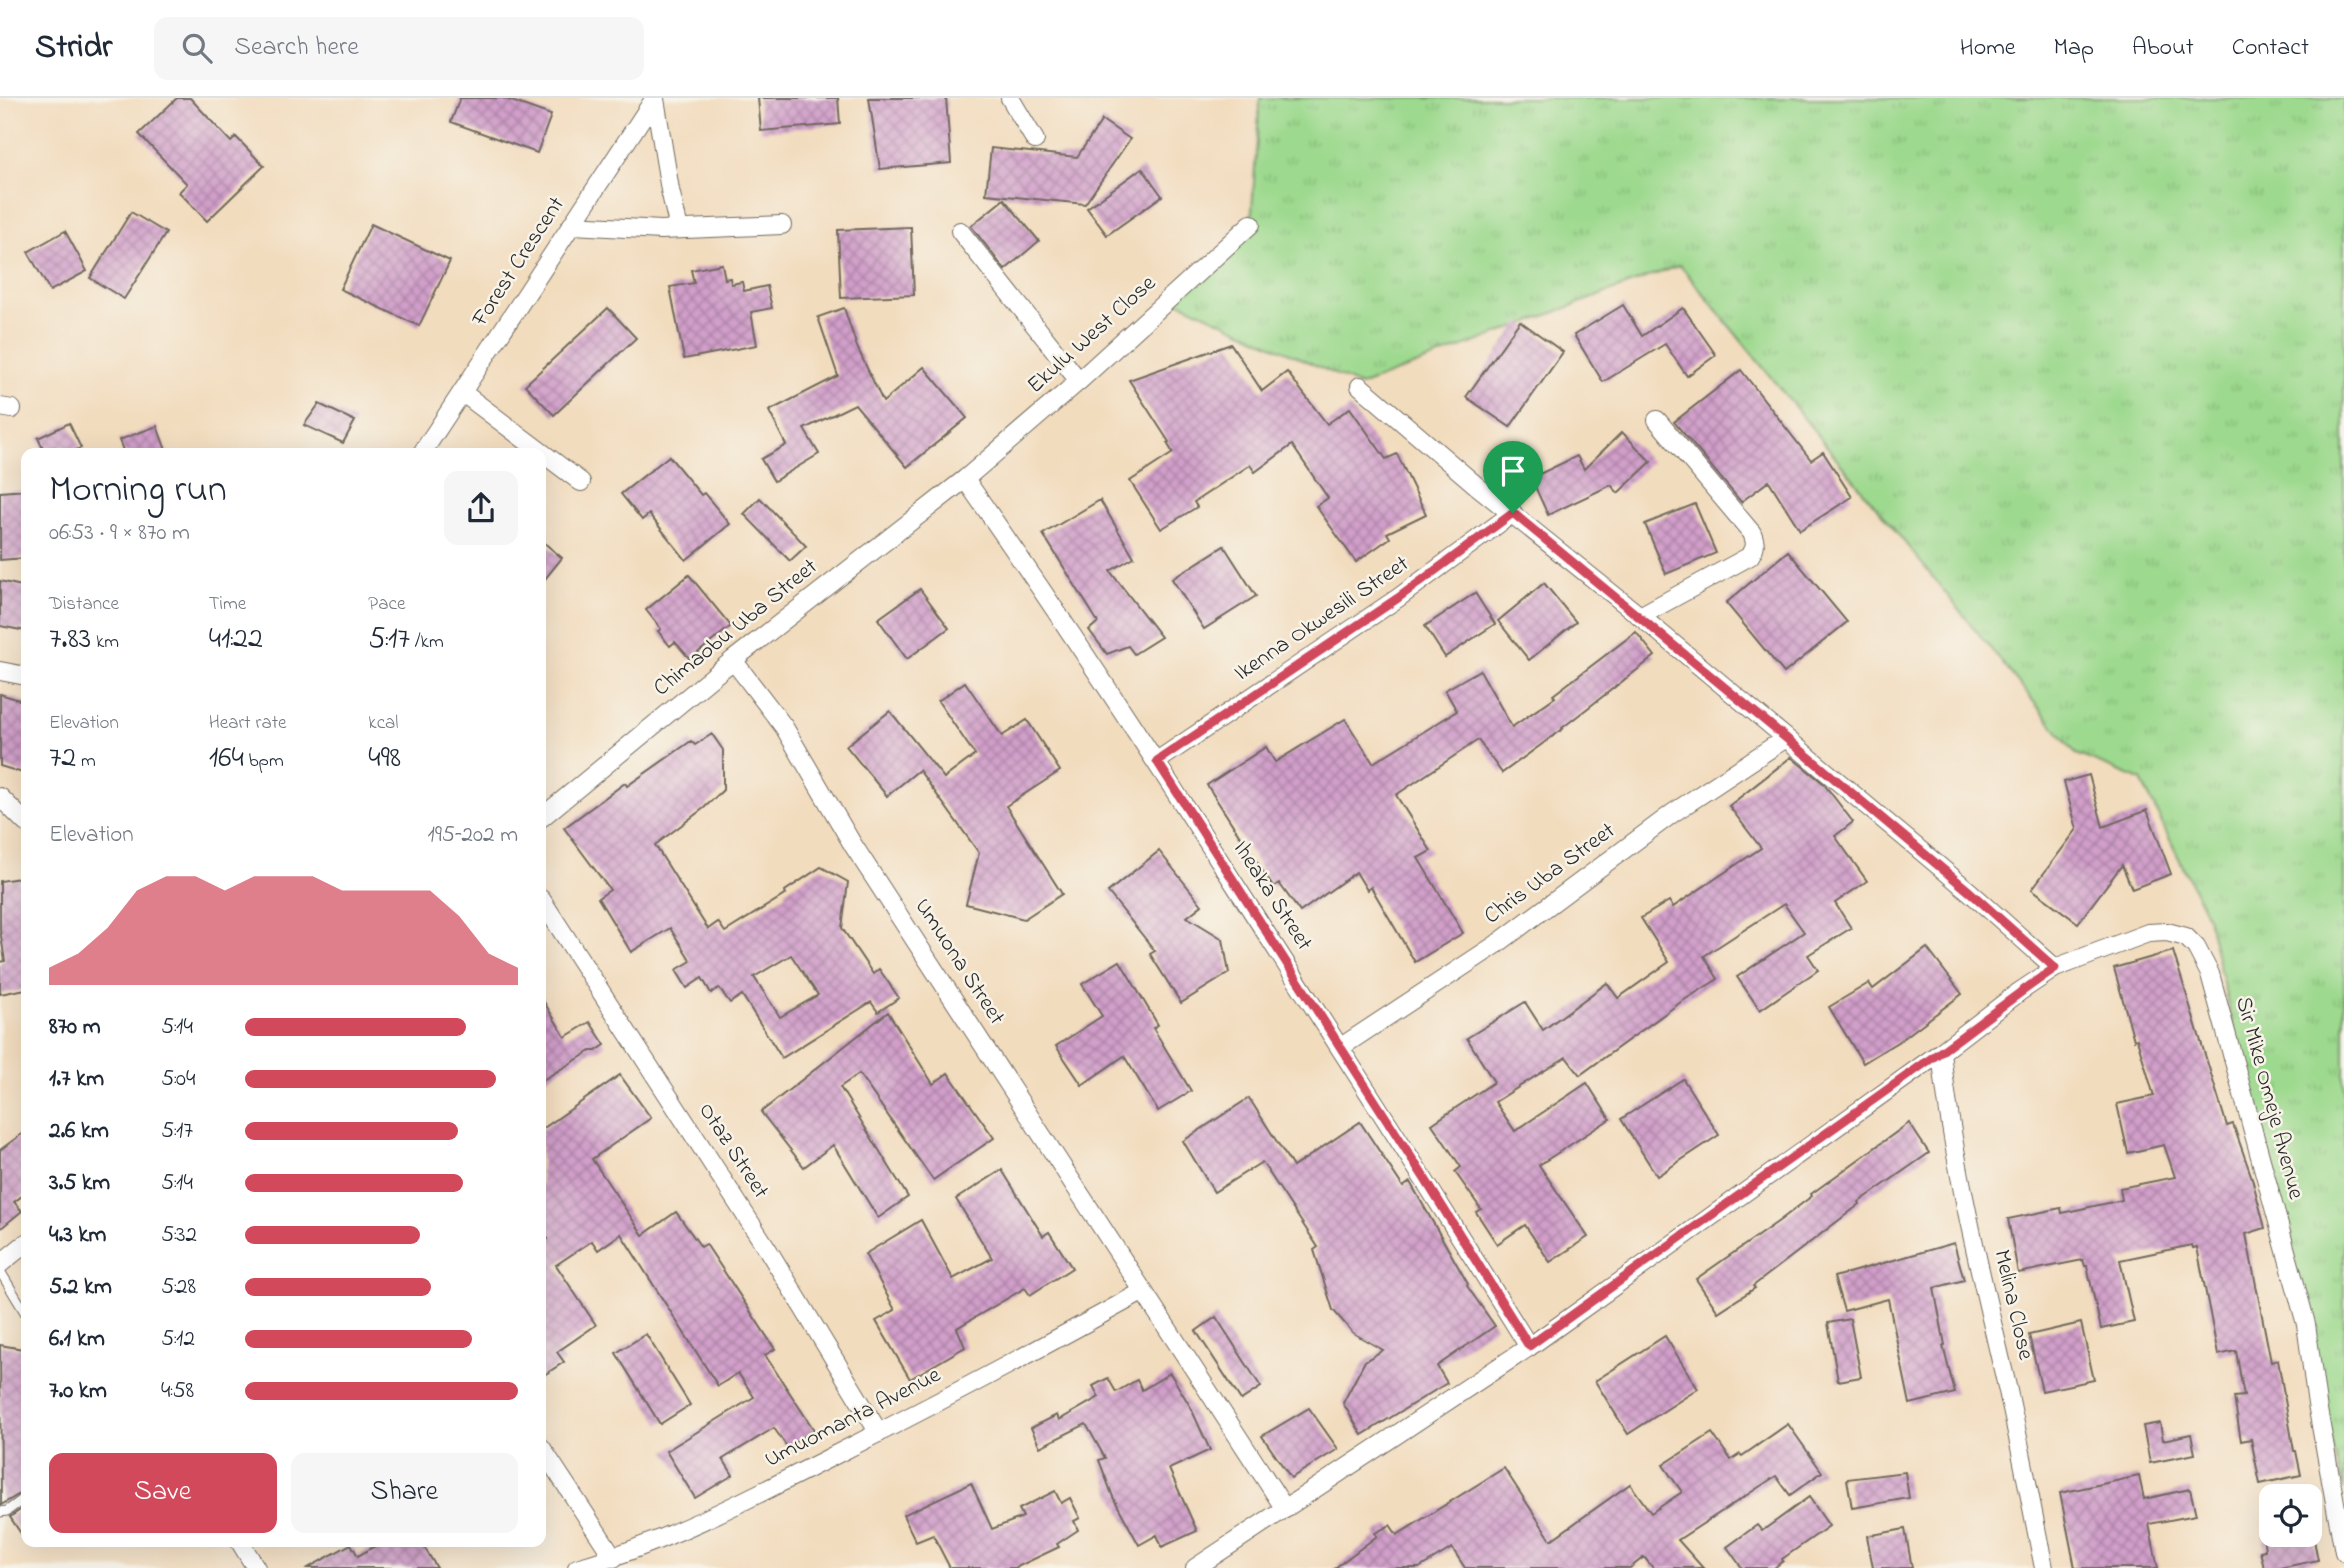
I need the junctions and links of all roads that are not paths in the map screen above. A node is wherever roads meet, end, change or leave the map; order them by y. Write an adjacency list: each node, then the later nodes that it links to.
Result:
1 (1010, 98): 3 (street)
2 (655, 99): 5 (street, Forest Crescent); 7 (street)
3 (1035, 140)
4 (1251, 224): 9 (street, Ekulu West Close)
5 (573, 225): 7 (street); 11 (street, Forest Crescent)
6 (782, 225): 7 (street)
7 (679, 229)
8 (960, 231): 9 (street)
9 (1079, 381): 16 (street, Ekulu West Close)
10 (1360, 386): 18 (street)
11 (463, 393): 13 (street, Forest Crescent); 14 (street)
12 (1657, 420): 19 (street)
13 (425, 448)
14 (536, 448)
15 (546, 456): 17 (street)
16 (965, 480): 20 (street, Chimaobu Uba Street); 24 (street, Iheaka Street)
17 (581, 482)
18 (1513, 513): 19 (street); 24 (street, Ikenna Okwesili Street)
19 (1640, 616): 23 (street)
20 (733, 660): 26 (street, Chimaobu Uba Street); 35 (street, Umuona Street)
21 (0, 671): 22 (street)
22 (21, 675)
23 (1786, 738): 29 (street); 30 (street, Chris Uba Street)
24 (1157, 761): 30 (street, Iheaka Street)
25 (0, 797): 27 (street)
26 (546, 814)
27 (21, 818)
28 (546, 908): 38 (street, Otaz Street)
29 (2055, 968): 31 (street, Sir Mike Omeje Avenue); 44 (street, Sir Mike Omeje Avenue)
30 (1341, 1047): 37 (street, Iheaka Street)
31 (1941, 1052): 37 (street, Sir Mike Omeje Avenue); 49 (street, Melina Close)
32 (21, 1247): 33 (street)
33 (0, 1264)
34 (0, 1271): 36 (lane)
35 (1142, 1292): 38 (street, Umuomanta Avenue); 41 (street, Umuona Street)
36 (21, 1306)
37 (1529, 1346): 41 (street, Sir Mike Omeje Avenue)
38 (879, 1433): 45 (street, Umuomanta Avenue)
39 (546, 1455): 45 (street)
40 (21, 1501): 42 (lane)
41 (1284, 1509): 48 (street, Sir Mike Omeje Avenue)
42 (0, 1512)
43 (243, 1547): 46 (street)
44 (2344, 1552)
45 (614, 1558): 47 (street, Umuomanta Avenue)
46 (256, 1568)
47 (577, 1568)
48 (1195, 1568)
49 (2044, 1568)

